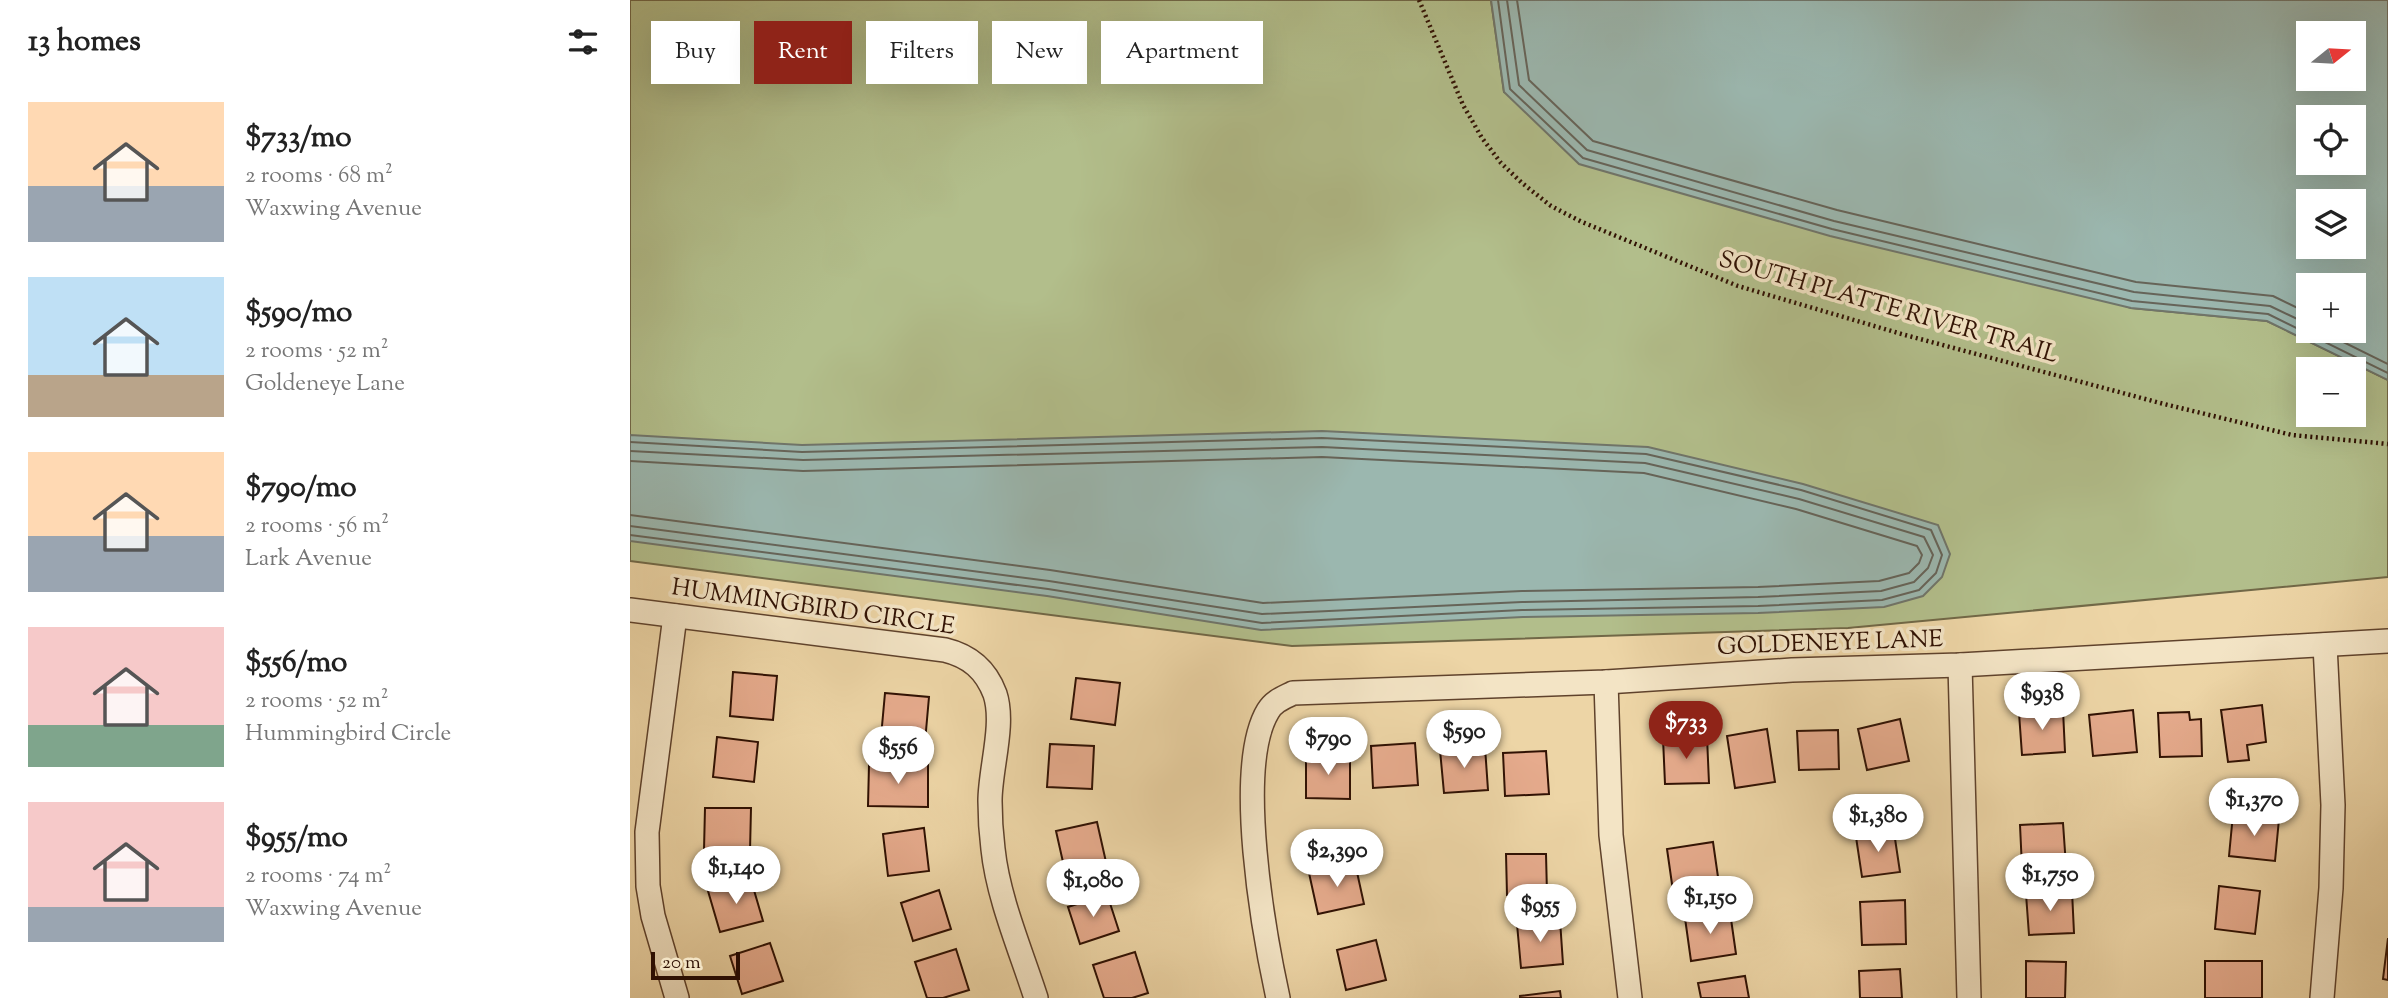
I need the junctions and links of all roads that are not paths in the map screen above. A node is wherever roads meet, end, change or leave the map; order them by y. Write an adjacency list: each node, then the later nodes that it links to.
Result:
1 (630, 610): 2 (street, HUMMINGBIRD CIRCLE)
2 (675, 616): 7 (street); 8 (street, HUMMINGBIRD CIRCLE)
3 (2388, 641): 4 (street, GOLDENEYE LANE)
4 (2325, 645): 5 (street, GOLDENEYE LANE); 12 (street)
5 (1959, 665): 6 (street, GOLDENEYE LANE); 11 (street)
6 (1606, 682): 9 (street, GOLDENEYE LANE); 10 (street)
7 (677, 998)
8 (1036, 998)
9 (1278, 998)
10 (1630, 998)
11 (1969, 998)
12 (2322, 998)

